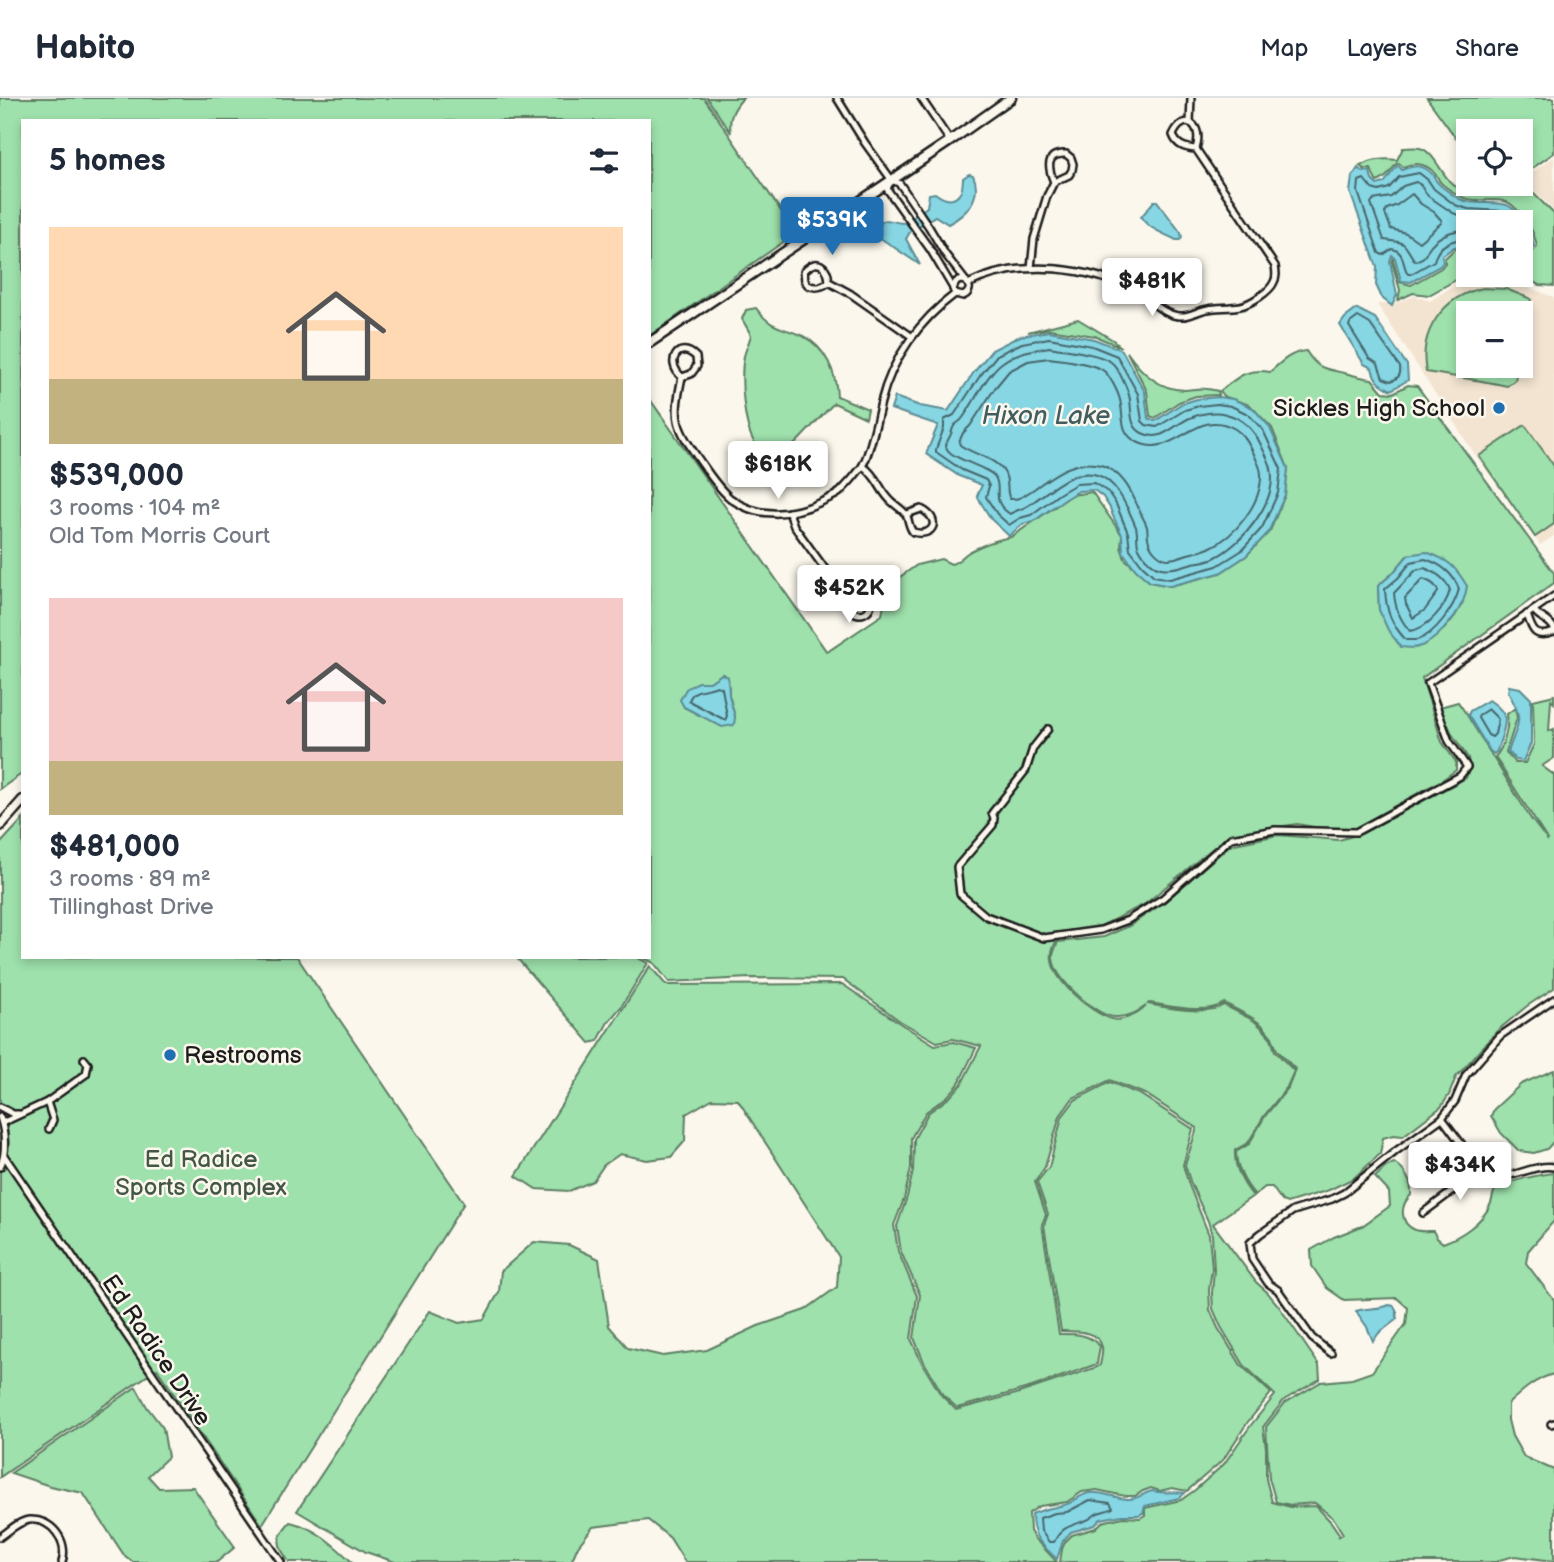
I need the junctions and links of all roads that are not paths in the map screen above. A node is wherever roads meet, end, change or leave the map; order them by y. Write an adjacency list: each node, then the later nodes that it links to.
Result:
1 (837, 98): 8 (street)
2 (921, 98): 6 (street)
3 (1011, 98): 6 (street)
4 (1191, 98): 5 (street)
5 (1190, 123): 7 (street); 7 (street)
6 (950, 141): 8 (street)
7 (1196, 149): 12 (street)
8 (891, 179): 10 (street); 11 (street); 17 (street)
9 (1054, 182): 9 (street); 12 (street)
10 (922, 216): 11 (street); 14 (street)
11 (912, 223): 15 (street)
12 (1031, 268): 14 (street)
13 (829, 282): 13 (street); 16 (street)
14 (967, 282): 15 (street); 15 (street)
15 (954, 292): 16 (street)
16 (911, 336): 19 (street)
17 (651, 343)
18 (682, 377): 18 (street); 20 (street)
19 (863, 466): 20 (street); 21 (street)
20 (789, 512): 23 (street)
21 (906, 514): 21 (street)
22 (1554, 596): 24 (street)
23 (848, 601): 23 (street)
24 (1534, 610): 25 (street); 26 (street)
25 (1527, 614): 26 (street); 27 (street)
26 (1554, 631)
27 (1048, 729)
28 (21, 802): 29 (street)
29 (0, 826)
30 (1553, 1001): 35 (street)
31 (84, 1059): 32 (street)
32 (47, 1102): 34 (street); 37 (street)
33 (0, 1107): 34 (street)
34 (22, 1114): 36 (street)
35 (1442, 1118): 41 (street); 43 (street)
36 (1, 1120): 38 (street, Ed Radice Drive)
37 (49, 1129)
38 (5, 1157): 39 (street); 46 (street, Ed Radice Drive)
39 (0, 1167)
40 (1554, 1167): 41 (street)
41 (1481, 1170): 42 (street)
42 (1423, 1213)
43 (1331, 1353)
44 (0, 1537): 45 (street)
45 (62, 1562)
46 (281, 1562)

